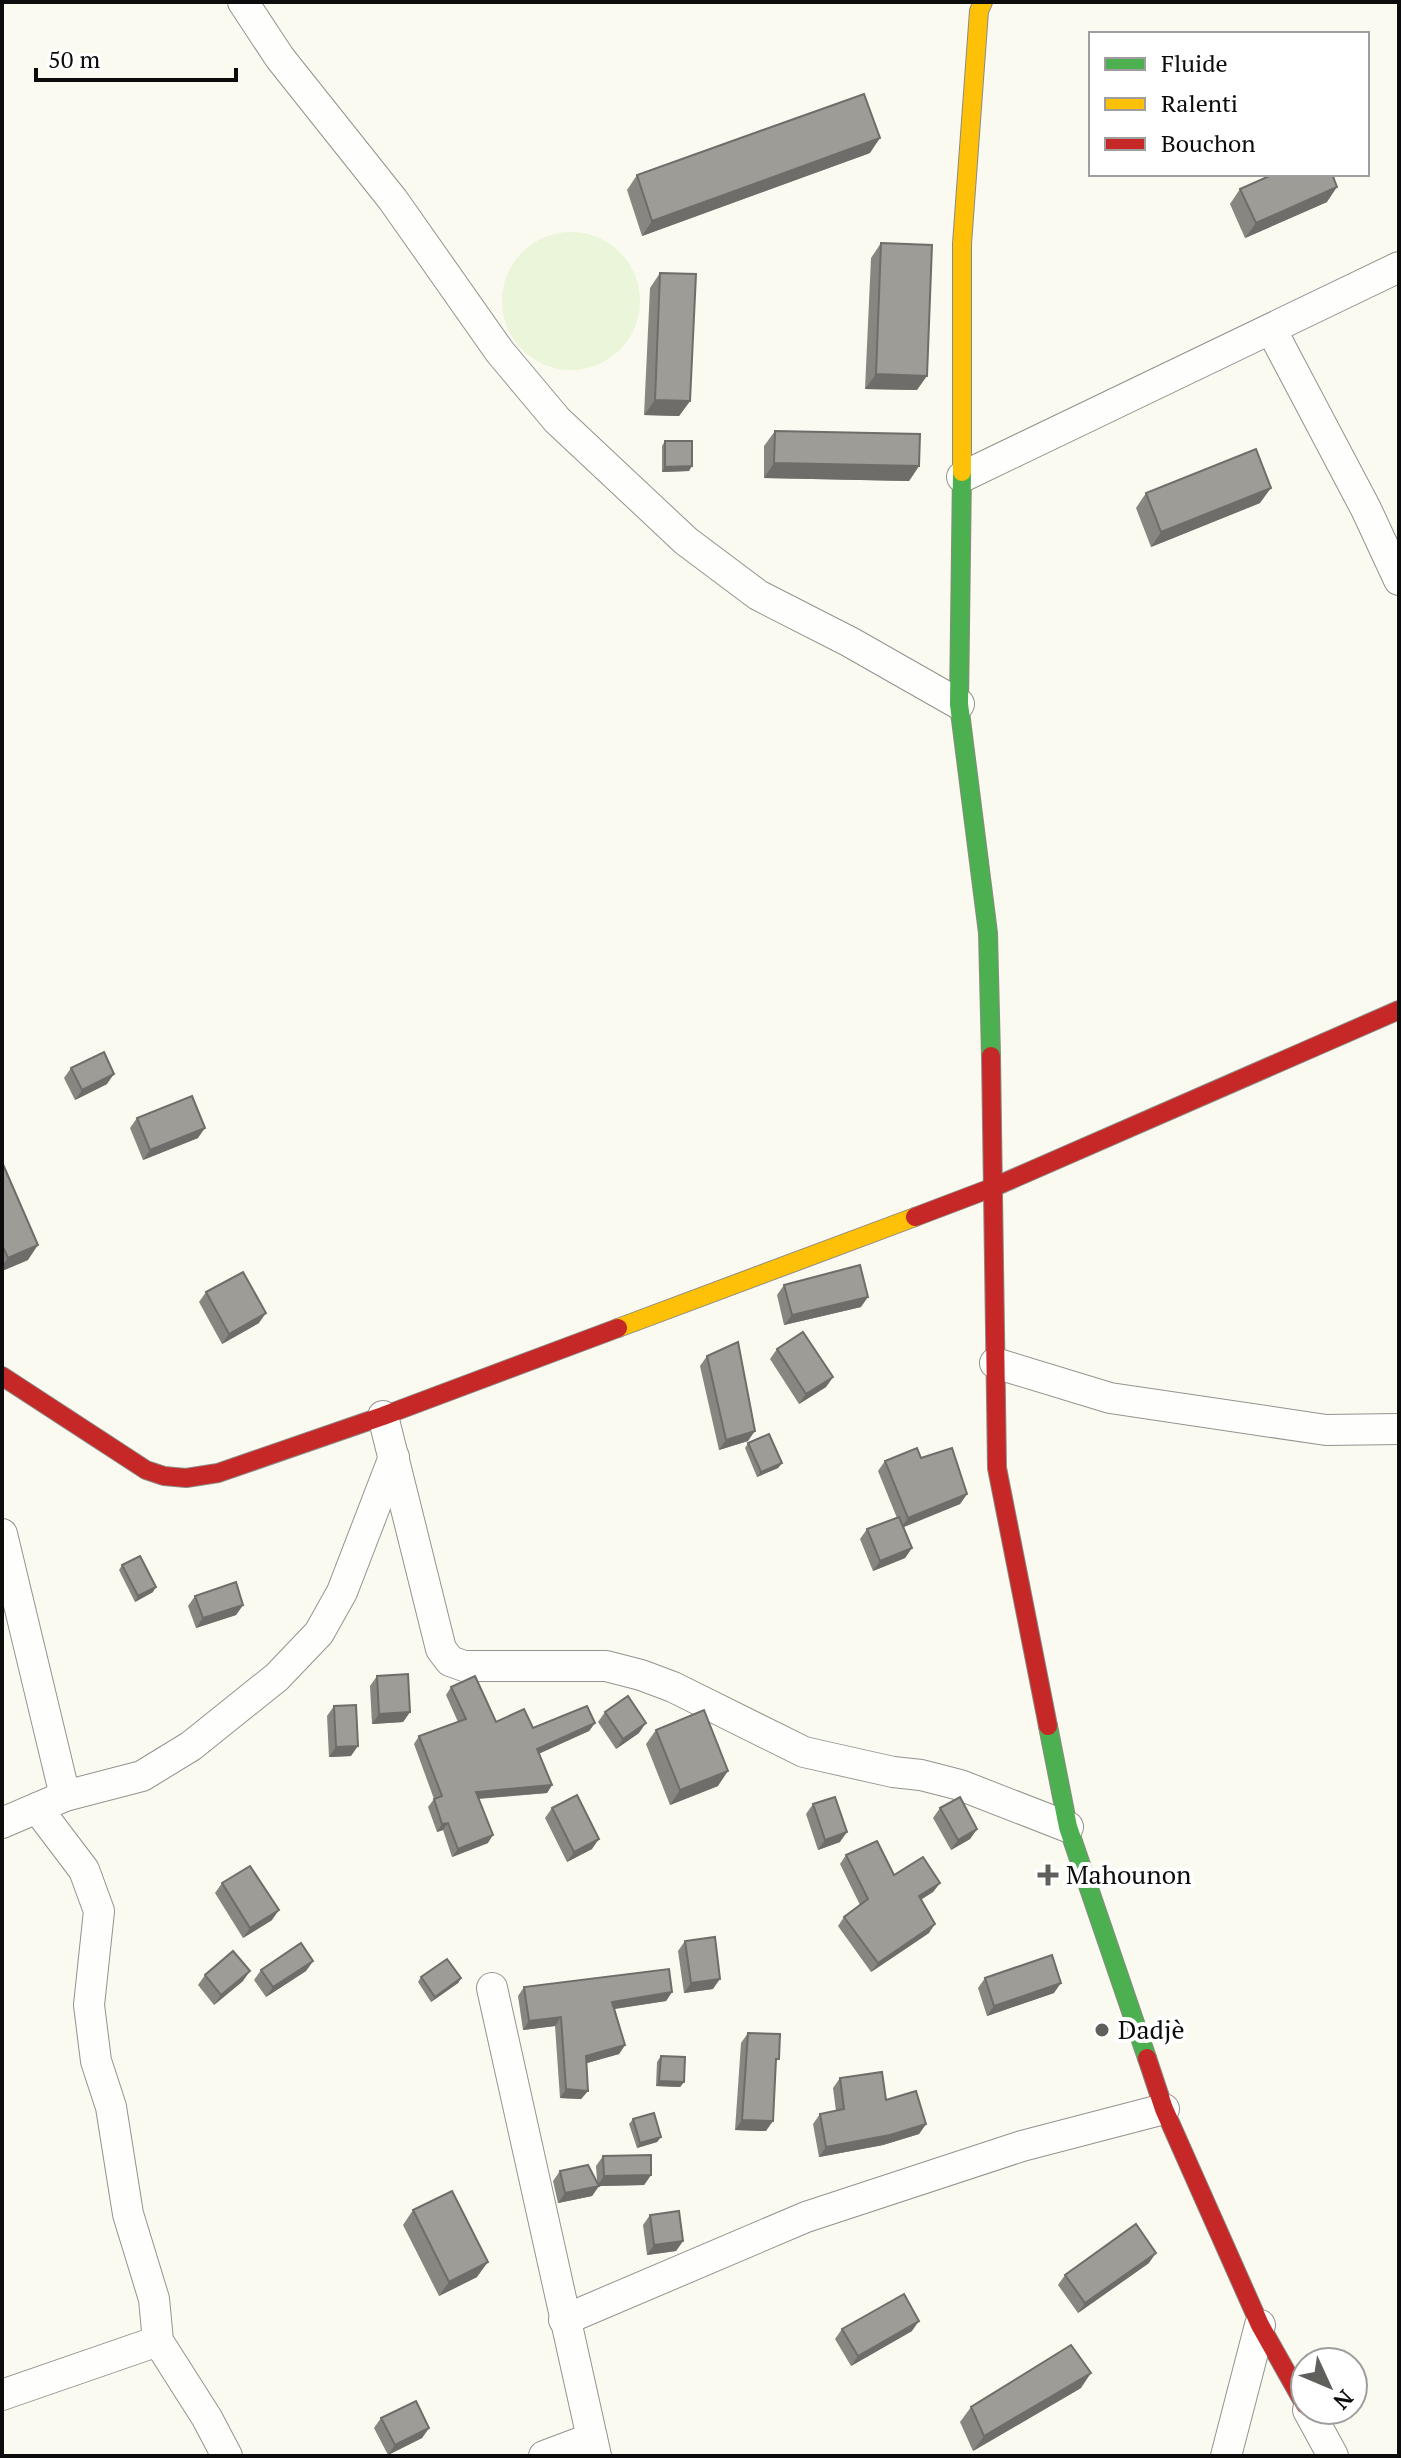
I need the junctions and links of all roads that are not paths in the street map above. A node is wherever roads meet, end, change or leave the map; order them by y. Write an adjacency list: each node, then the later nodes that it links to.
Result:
1 (983, 2): 5 (street)
2 (249, 4): 7 (street)
3 (1399, 267): 4 (street)
4 (1271, 329): 5 (street); 6 (street)
5 (962, 477): 7 (street)
6 (1399, 580)
7 (959, 704): 9 (street)
8 (1399, 1010): 9 (street)
9 (994, 1187): 10 (street); 12 (street)
10 (995, 1363): 13 (street); 18 (street)
11 (2, 1376): 12 (street)
12 (383, 1416): 14 (street)
13 (1399, 1429)
14 (394, 1457): 16 (street); 18 (street)
15 (2, 1534): 16 (street)
16 (51, 1802): 17 (street); 23 (street)
17 (2, 1823)
18 (1068, 1827): 20 (street)
19 (492, 1988): 21 (street)
20 (1164, 2109): 21 (street); 22 (street)
21 (564, 2320): 27 (street)
22 (1260, 2325): 24 (street); 30 (street)
23 (158, 2341): 25 (street); 28 (street)
24 (1289, 2377)
25 (2, 2395)
26 (1316, 2426): 31 (street)
27 (594, 2447): 29 (street)
28 (227, 2456)
29 (544, 2456)
30 (1226, 2456)
31 (1333, 2456)

